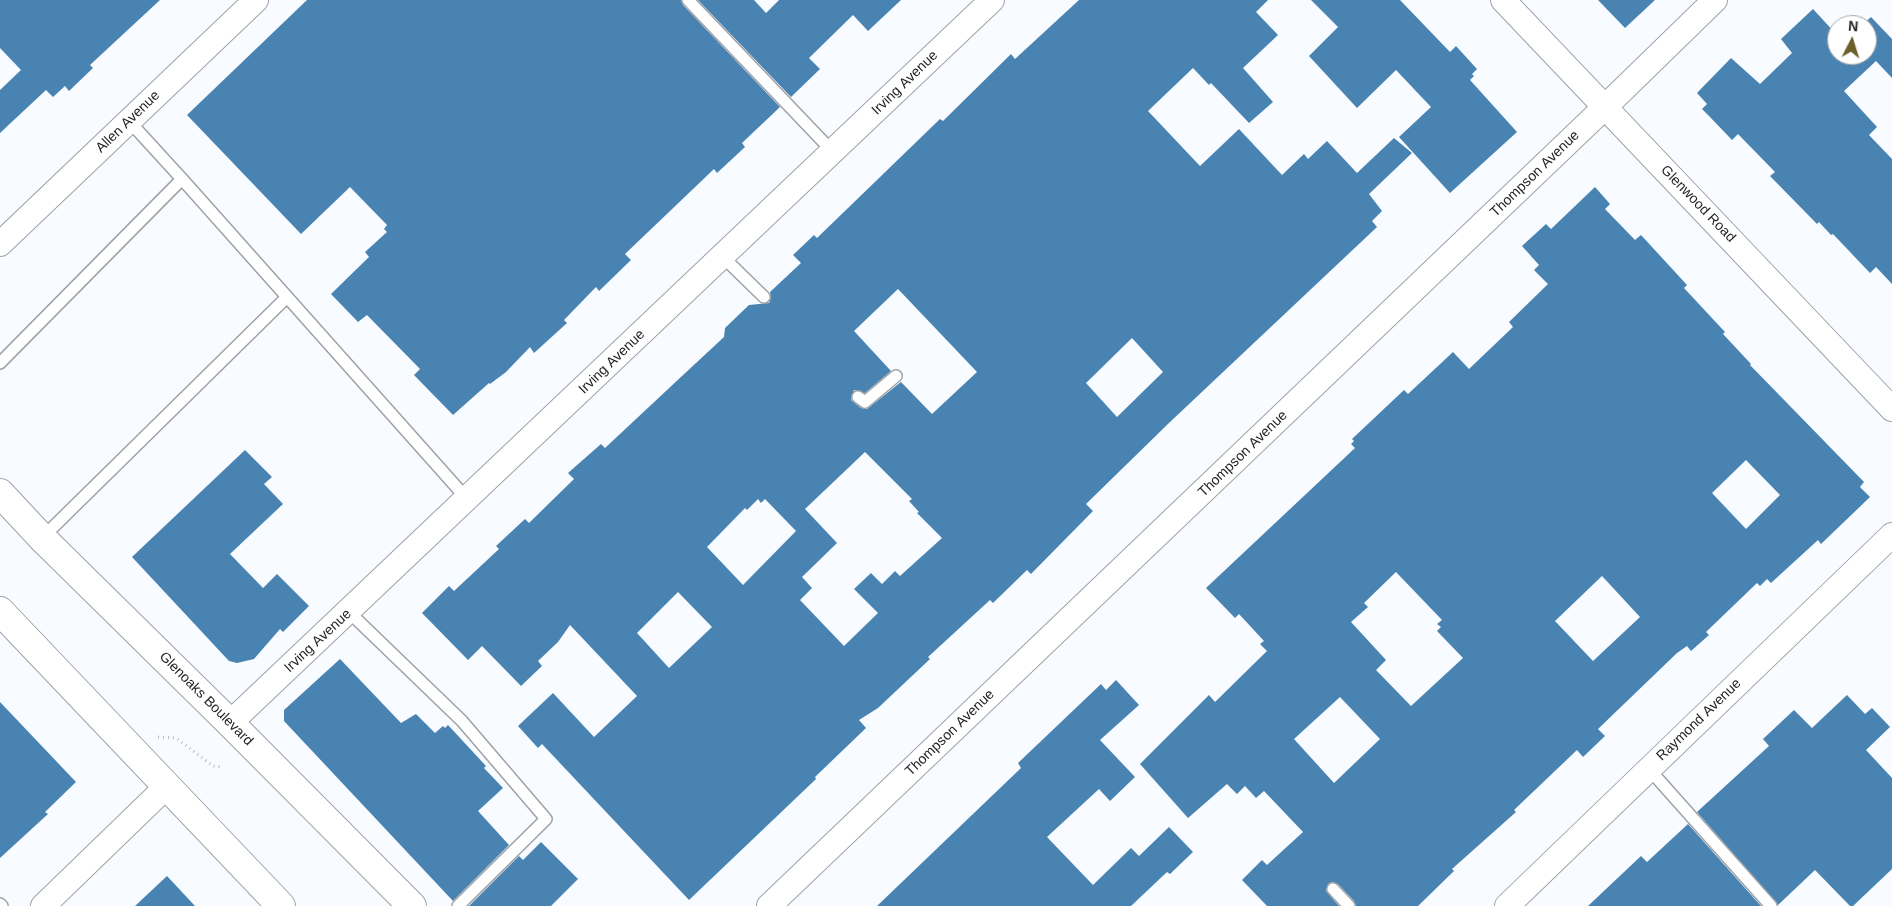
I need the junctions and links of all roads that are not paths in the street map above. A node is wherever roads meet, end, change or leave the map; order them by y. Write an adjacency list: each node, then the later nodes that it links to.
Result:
1 (256, 0): 7 (street, Allen Avenue)
2 (688, 0): 8 (lane)
3 (992, 0): 8 (street, Irving Avenue)
4 (1503, 0): 6 (street, Glenwood Road)
5 (1715, 0): 6 (street, Thompson Avenue)
6 (1606, 107): 17 (street, Glenwood Road); 28 (street, Thompson Avenue)
7 (129, 121): 9 (lane); 10 (street, Allen Avenue)
8 (833, 152): 11 (street, Irving Avenue)
9 (182, 179): 13 (lane); 14 (lane)
10 (0, 244)
11 (723, 256): 12 (lane); 19 (street, Irving Avenue)
12 (764, 297)
13 (286, 298): 19 (lane); 21 (lane)
14 (0, 363)
15 (896, 376): 16 (lane)
16 (858, 397)
17 (1892, 409)
18 (0, 493): 21 (main road, Glenoaks Boulevard)
19 (468, 500): 23 (street, Irving Avenue)
20 (1892, 535): 25 (street, Raymond Avenue)
21 (42, 538): 24 (main road, Glenoaks Boulevard)
22 (0, 611): 26 (main road)
23 (348, 612): 24 (street, Irving Avenue); 32 (lane)
24 (230, 723): 31 (main road, Glenoaks Boulevard)
25 (1650, 769): 34 (street, Raymond Avenue); 35 (lane)
26 (166, 787): 29 (street); 30 (main road)
27 (1333, 889): 33 (lane)
28 (771, 905)
29 (43, 906)
30 (281, 906)
31 (412, 906)
32 (458, 906)
33 (1349, 906)
34 (1507, 906)
35 (1771, 906)

